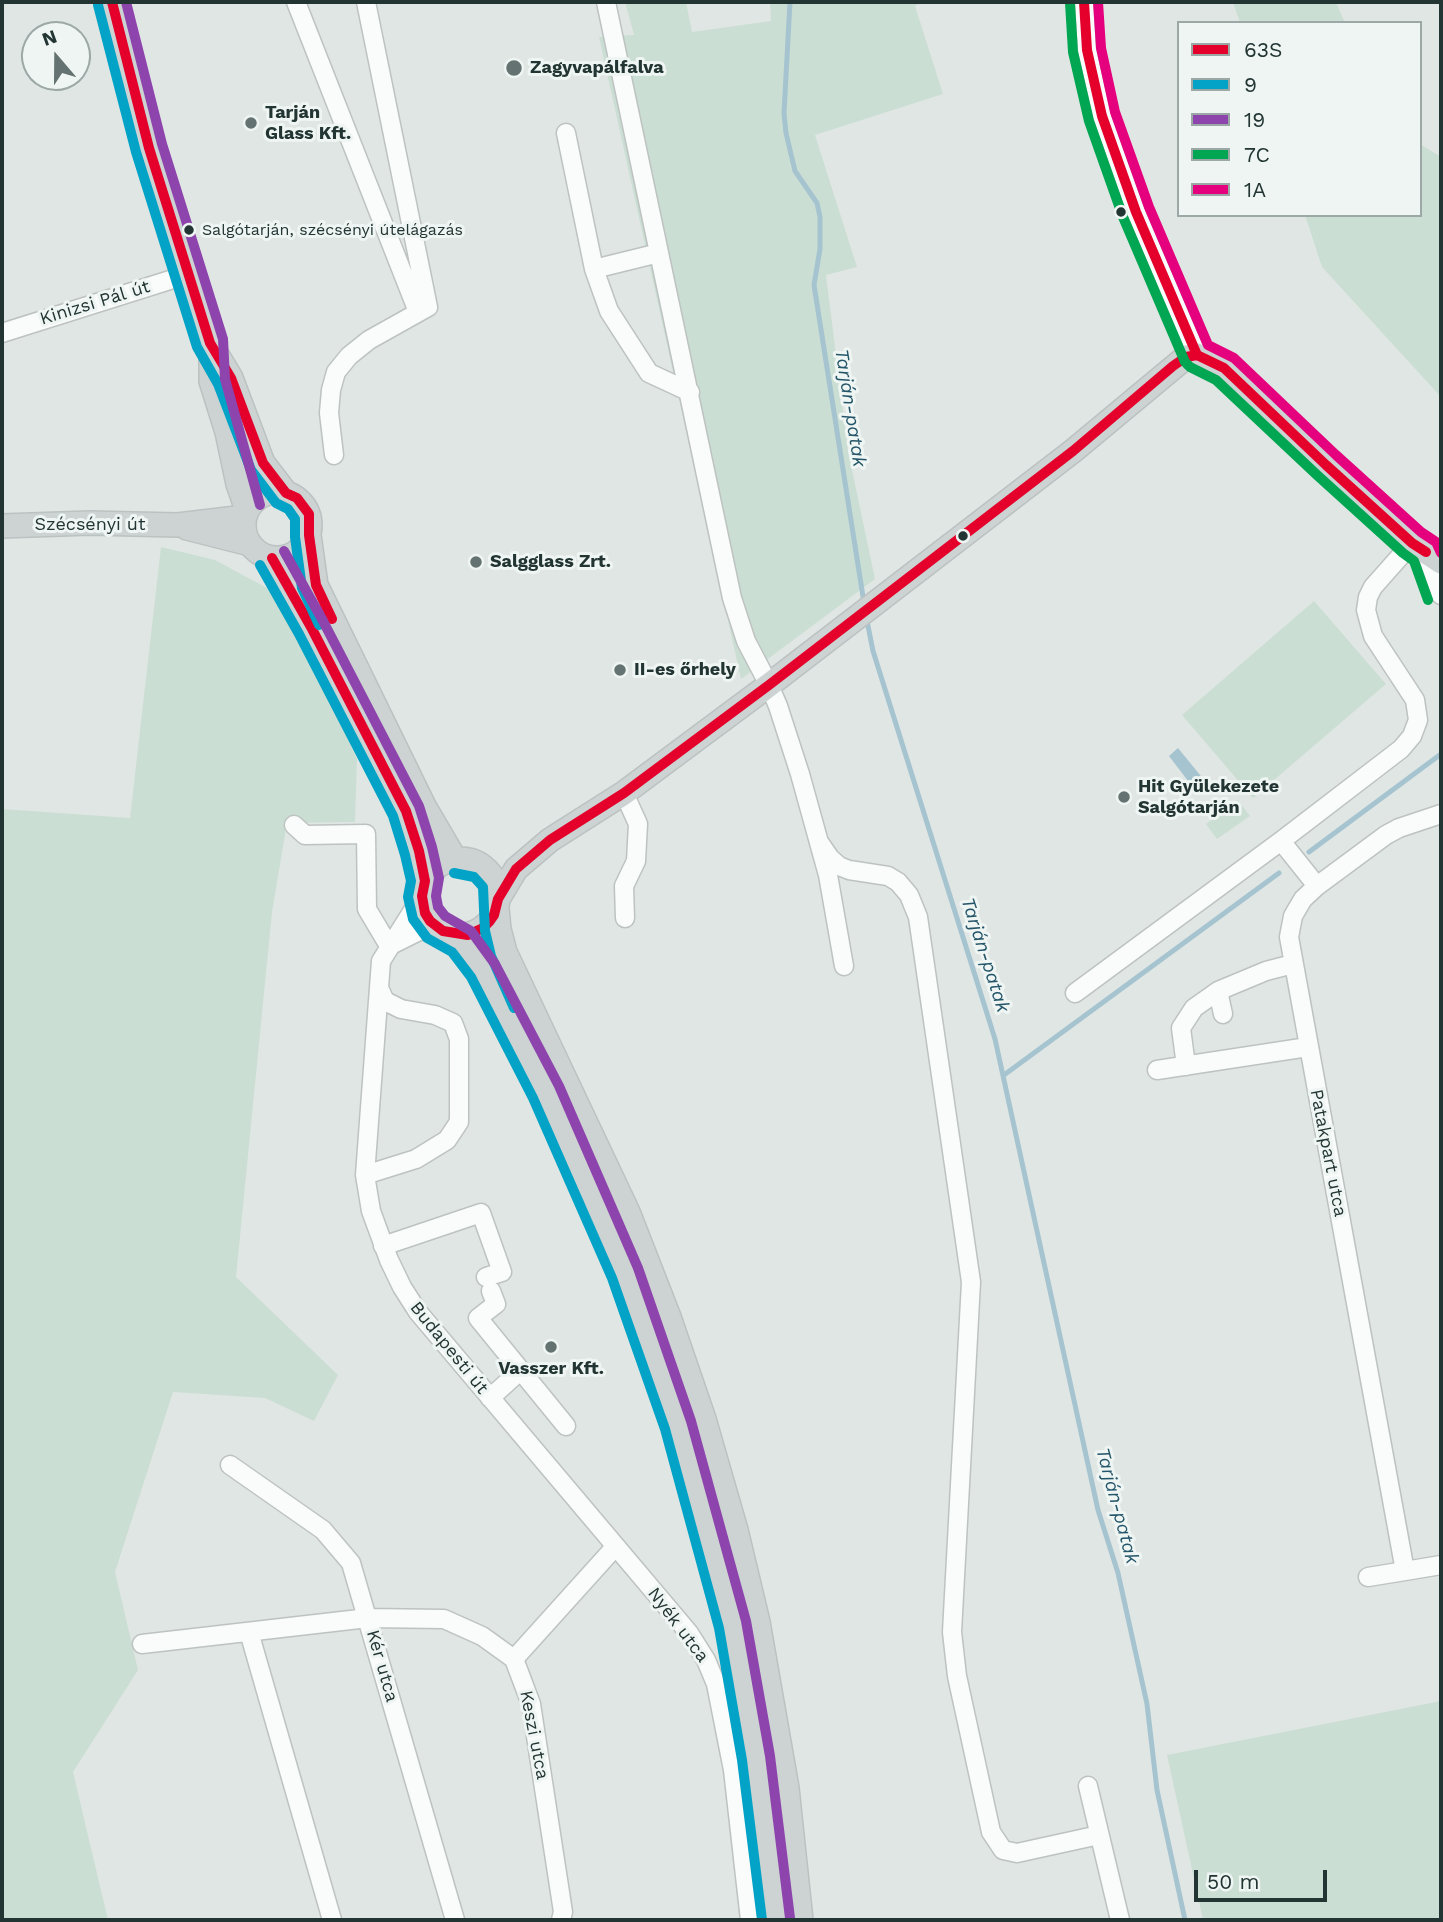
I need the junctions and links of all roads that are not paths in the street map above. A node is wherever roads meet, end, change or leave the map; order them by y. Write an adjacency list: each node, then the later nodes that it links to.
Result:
1 (112, 2): 9 (main road)
2 (296, 2): 10 (street)
3 (366, 2): 10 (street)
4 (606, 2): 7 (street)
5 (1084, 2): 13 (street)
6 (566, 133): 8 (street)
7 (659, 253): 8 (street); 14 (street)
8 (594, 269): 14 (street)
9 (189, 274): 11 (street, Kinizsi Pál út); 12 (main road)
10 (418, 312): 15 (street)
11 (2, 332)
12 (211, 343): 16 (main road); 17 (main road)
13 (1197, 355): 22 (main road); 25 (main road)
14 (690, 392): 25 (street)
15 (334, 455)
16 (286, 493): 17 (main road); 20 (main road)
17 (246, 513): 18 (main road, Szécsényi út); 21 (main road)
18 (178, 525): 19 (main road, Szécsényi út); 21 (main road, Szécsényi út)
19 (2, 526)
20 (309, 535): 23 (main road); 32 (main road)
21 (250, 544): 23 (main road)
22 (1426, 552): 24 (street); 30 (street)
23 (272, 558): 35 (main road)
24 (1441, 595)
25 (769, 684): 26 (main road); 31 (street)
26 (624, 793): 29 (main road); 37 (street)
27 (1441, 814): 34 (street, Patakpart utca)
28 (293, 825): 39 (street)
29 (550, 841): 33 (main road); 36 (main road)
30 (1281, 841): 34 (street); 44 (street)
31 (819, 842): 41 (street); 64 (street)
32 (455, 859): 33 (main road); 35 (main road)
33 (482, 865): 36 (main road)
34 (1317, 886): 40 (street, Patakpart utca)
35 (423, 889): 38 (main road); 39 (street, Budapesti út)
36 (498, 904): 38 (main road); 70 (main road)
37 (625, 918)
38 (444, 931): 39 (street); 69 (main road)
39 (389, 946): 42 (street, Budapesti út)
40 (1293, 964): 43 (street); 46 (street, Patakpart utca)
41 (844, 966)
42 (380, 990): 49 (street, Budapesti út); 49 (street)
43 (1218, 991): 45 (street); 47 (street)
44 (1075, 993)
45 (1223, 1014)
46 (1308, 1047): 47 (street); 57 (street, Patakpart utca)
47 (1186, 1066): 48 (street)
48 (1157, 1070)
49 (366, 1175): 50 (street, Budapesti út)
50 (383, 1246): 51 (street); 52 (street, Budapesti út)
51 (521, 1370): 52 (street); 53 (street)
52 (490, 1398): 55 (street, Budapesti út)
53 (566, 1426)
54 (230, 1465): 59 (street, Kér utca)
55 (615, 1548): 62 (street); 68 (street, Nyék utca)
56 (1441, 1565): 57 (street)
57 (1405, 1571): 58 (street)
58 (1368, 1577)
59 (368, 1618): 60 (street); 62 (street); 66 (street, Kér utca)
60 (249, 1632): 61 (street); 65 (street)
61 (142, 1644)
62 (514, 1659): 67 (street, Keszi utca)
63 (1088, 1786): 64 (street)
64 (1099, 1835): 71 (street)
65 (332, 1920)
66 (455, 1920)
67 (561, 1920)
68 (750, 1920)
69 (775, 1920)
70 (801, 1920)
71 (1120, 1920)

